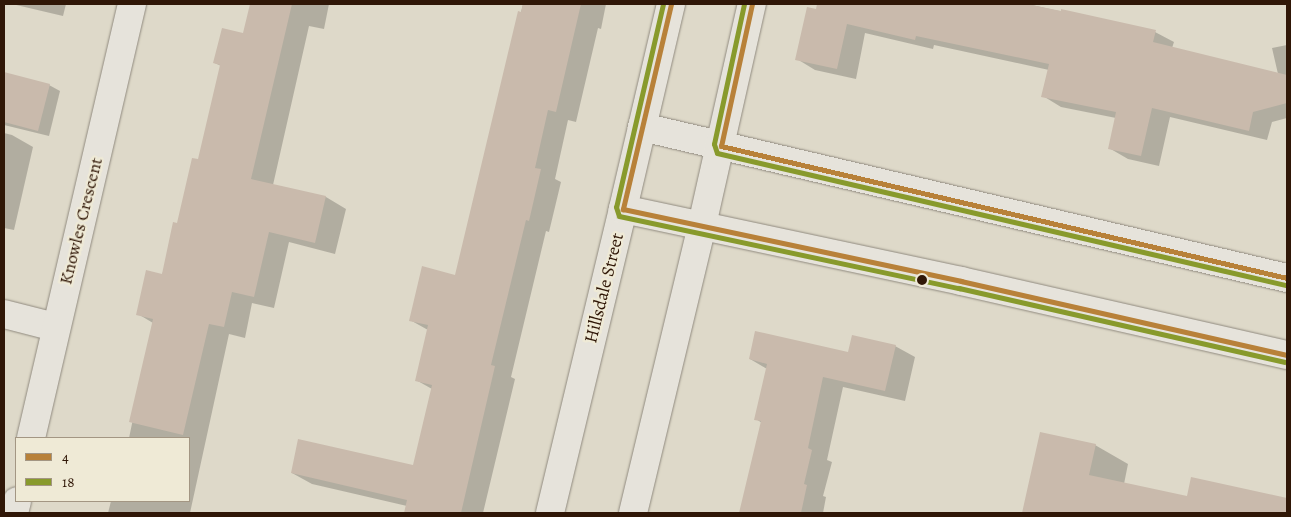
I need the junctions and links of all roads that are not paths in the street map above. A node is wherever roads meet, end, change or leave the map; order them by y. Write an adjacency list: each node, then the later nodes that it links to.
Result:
1 (132, 4): 10 (street, Knowles Crescent)
2 (672, 4): 4 (street, Hillsdale Street)
3 (752, 4): 5 (street)
4 (642, 128): 5 (street); 6 (street, Hillsdale Street)
5 (721, 146): 7 (street); 8 (street)
6 (623, 209): 7 (street); 13 (street, Hillsdale Street)
7 (702, 226): 11 (street); 14 (street)
8 (1287, 278)
9 (4, 314): 10 (street)
10 (55, 327): 12 (street, Knowles Crescent)
11 (1287, 355)
12 (31, 437)
13 (550, 513)
14 (633, 513)

